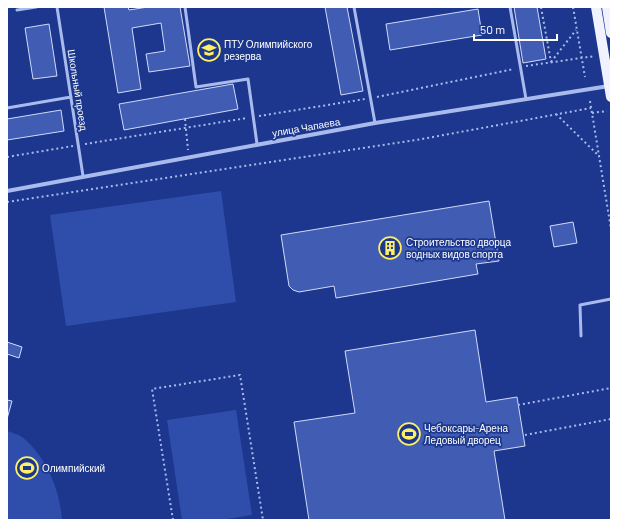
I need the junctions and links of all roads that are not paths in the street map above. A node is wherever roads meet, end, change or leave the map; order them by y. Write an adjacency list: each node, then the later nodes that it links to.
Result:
1 (36, 7): 8 (lane)
2 (57, 7): 11 (lane, Школьный проезд)
3 (185, 7): 16 (lane)
4 (354, 7): 15 (lane)
5 (510, 7): 13 (lane)
6 (596, 7): 9 (main road)
7 (607, 7): 9 (main road)
8 (18, 10)
9 (608, 27): 10 (main road)
10 (610, 86): 12 (main road); 13 (street, улица Чапаева)
11 (71, 97): 14 (lane); 17 (lane, Школьный проезд)
12 (611, 97)
13 (526, 99): 15 (street, улица Чапаева)
14 (7, 108)
15 (376, 122): 16 (street, улица Чапаева)
16 (257, 144): 17 (street, улица Чапаева)
17 (83, 176): 18 (street, улица Чапаева)
18 (7, 191)
19 (611, 299): 20 (lane)
20 (581, 336)

